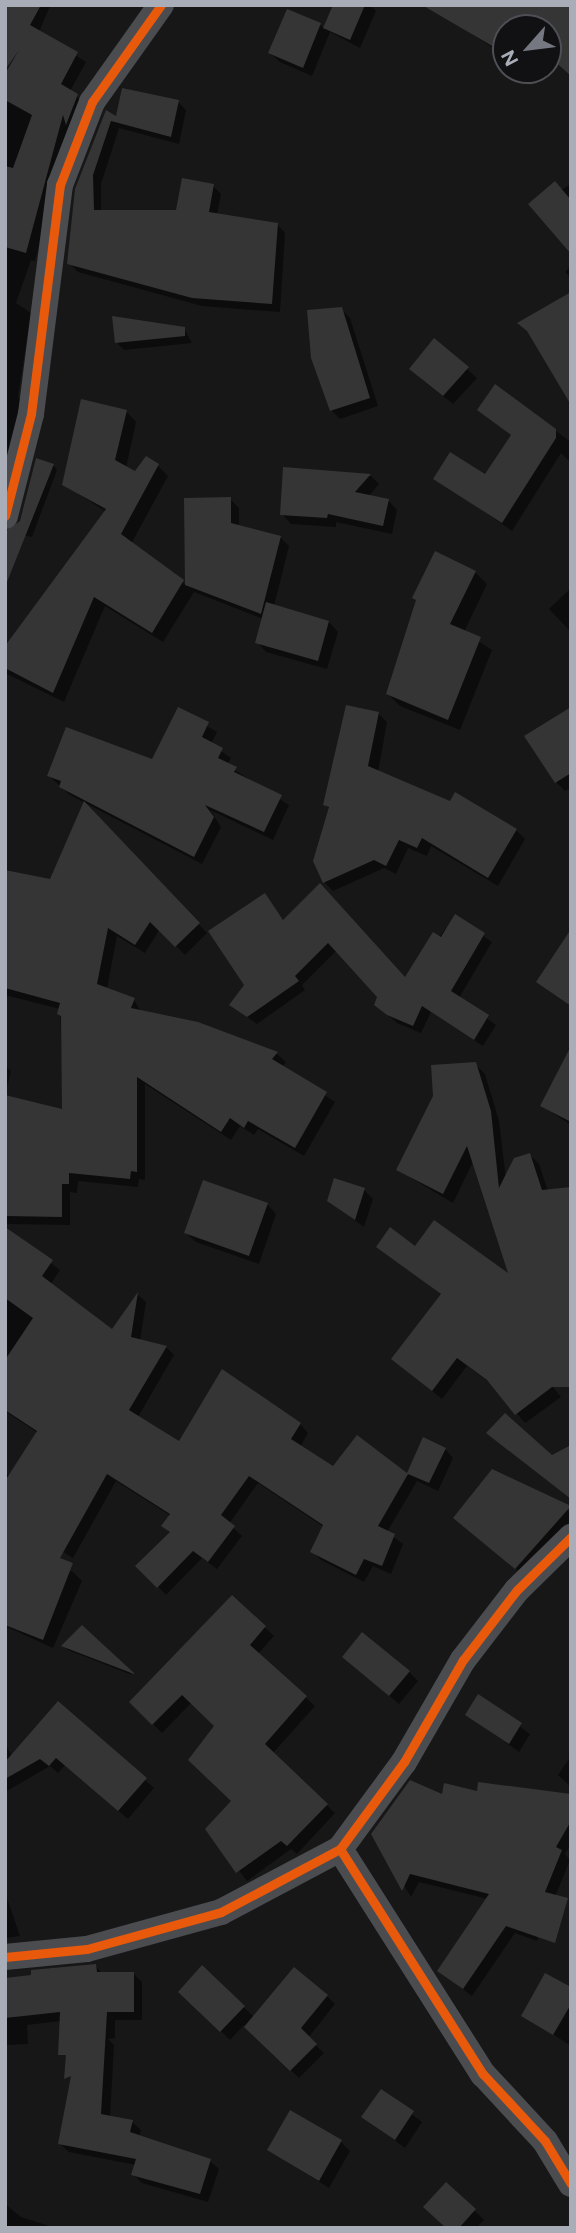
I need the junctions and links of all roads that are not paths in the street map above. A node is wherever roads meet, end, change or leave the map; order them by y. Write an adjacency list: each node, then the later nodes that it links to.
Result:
1 (162, 5): 2 (street)
2 (5, 516)
3 (571, 1538): 4 (street)
4 (340, 1849): 5 (street); 6 (street)
5 (5, 1957)
6 (571, 2184)

